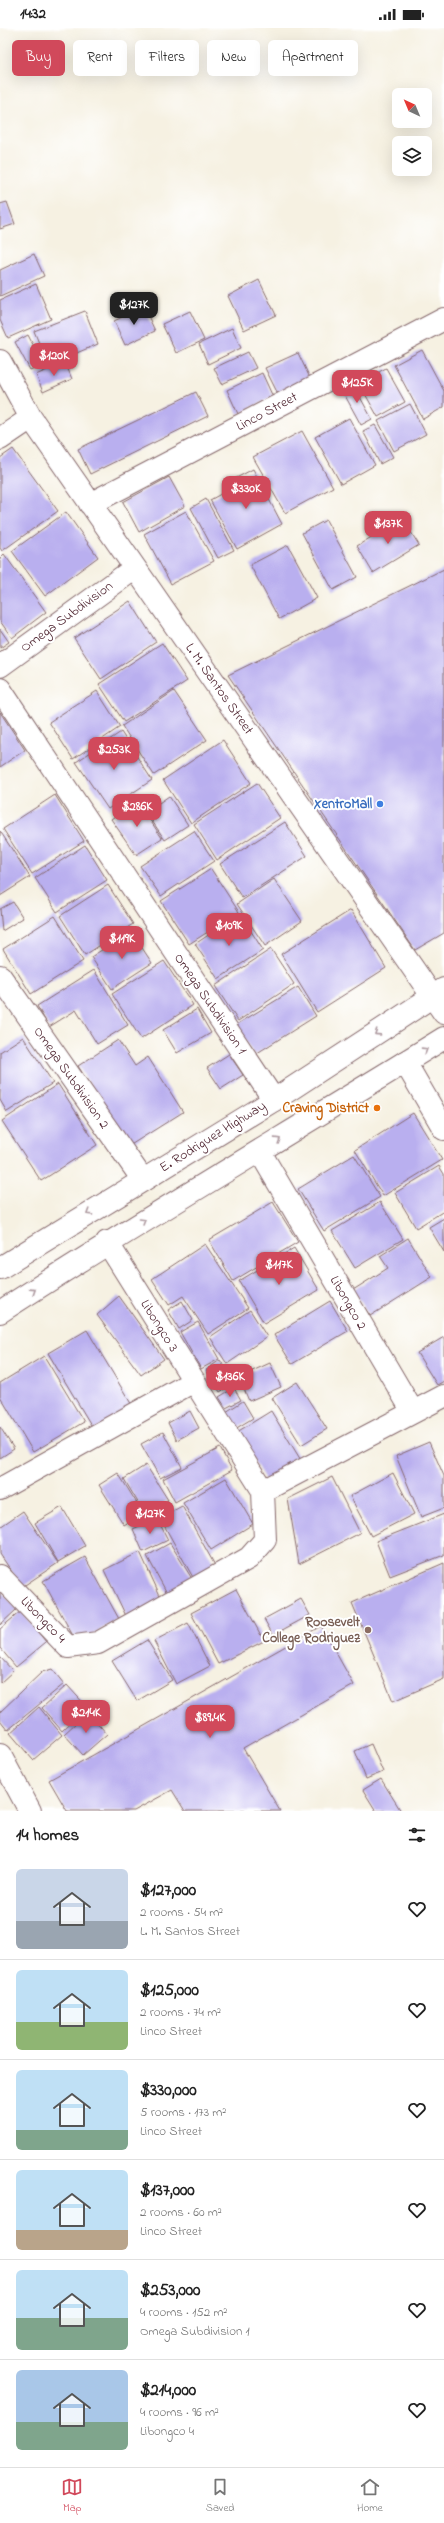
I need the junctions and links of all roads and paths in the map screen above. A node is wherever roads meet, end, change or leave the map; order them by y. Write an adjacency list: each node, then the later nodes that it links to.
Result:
1 (444, 319): 5 (street, Linco Street)
2 (0, 361): 3 (street, L. M. Santos Street)
3 (31, 418): 4 (street); 5 (street, L. M. Santos Street)
4 (0, 439)
5 (90, 504): 6 (street, L. M. Santos Street)
6 (135, 568): 7 (street, Omega Subdivision); 10 (street, L. M. Santos Street)
7 (0, 666)
8 (0, 689): 13 (street, Omega Subdivision 1)
9 (0, 976): 16 (street, Omega Subdivision 2)
10 (440, 999): 13 (street, E. Rodriguez Highway, one-way to 13)
11 (444, 1038): 12 (street, one-way to 11)
12 (405, 1062): 14 (street); 15 (street, one-way to 12)
13 (274, 1100): 16 (street, E. Rodriguez Highway)
14 (444, 1129)
15 (260, 1152): 17 (street, one-way to 15); 22 (street, Libongco 2)
16 (143, 1180): 18 (street, E. Rodriguez Highway, one-way to 18)
17 (107, 1242): 19 (street, one-way to 17); 20 (street, Libongco 3)
18 (0, 1268)
19 (0, 1312)
20 (194, 1381): 23 (street); 24 (street, Libongco 3)
21 (444, 1396): 22 (street)
22 (413, 1412): 24 (street)
23 (0, 1489)
24 (263, 1491): 25 (street, Libongco 4)
25 (0, 1576)
26 (0, 1757): 27 (street)
27 (30, 1811)

